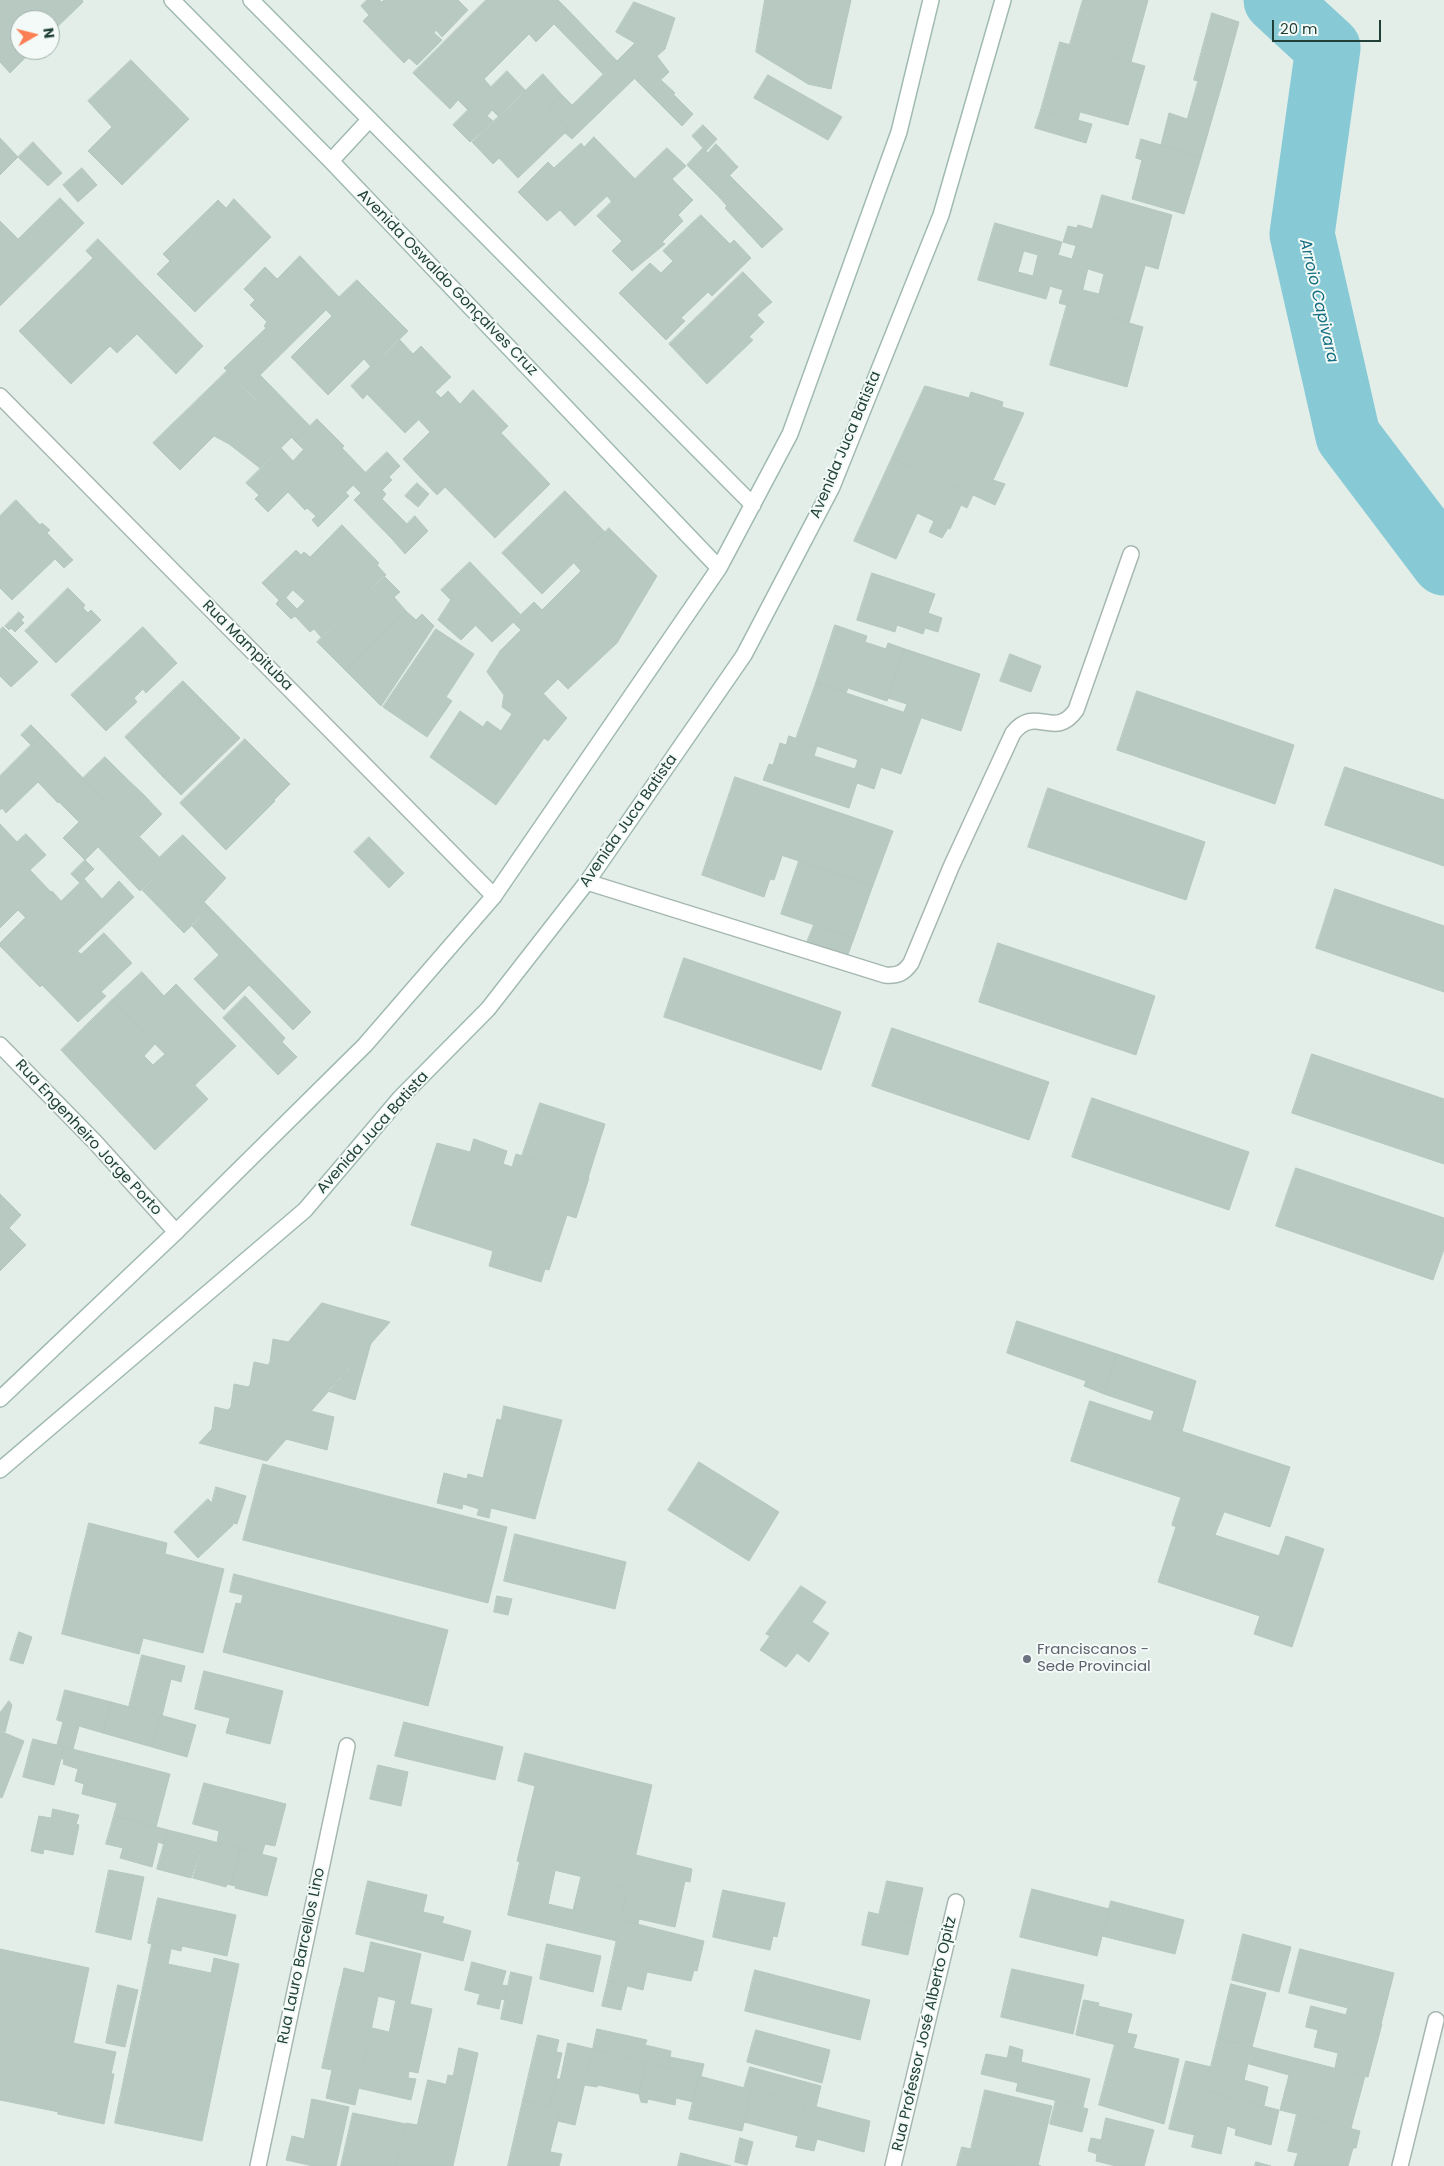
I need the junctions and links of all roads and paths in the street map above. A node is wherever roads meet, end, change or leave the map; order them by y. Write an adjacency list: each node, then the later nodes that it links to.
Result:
1 (172, 0): 6 (main road, Avenida Oswaldo Gonçalves Cruz)
2 (251, 0): 5 (main road)
3 (931, 0): 8 (main road)
4 (1003, 0): 11 (main road, Avenida Juca Batista)
5 (369, 120): 6 (main road); 8 (main road)
6 (331, 162): 10 (main road, Avenida Oswaldo Gonçalves Cruz)
7 (0, 396): 12 (main road, Rua Mampituba)
8 (753, 506): 10 (main road)
9 (1131, 554): 11 (main road)
10 (719, 568): 12 (main road)
11 (587, 882): 16 (main road, Avenida Juca Batista)
12 (494, 896): 14 (main road)
13 (0, 1045): 14 (main road, Rua Engenheiro Jorge Porto)
14 (176, 1232): 15 (main road)
15 (0, 1398)
16 (0, 1470)
17 (347, 1746): 20 (main road, Rua Lauro Barcellos Lino)
18 (956, 1902): 21 (main road, Rua Professor José Alberto Opitz)
19 (1436, 2020): 22 (main road)
20 (258, 2166)
21 (893, 2166)
22 (1400, 2166)

